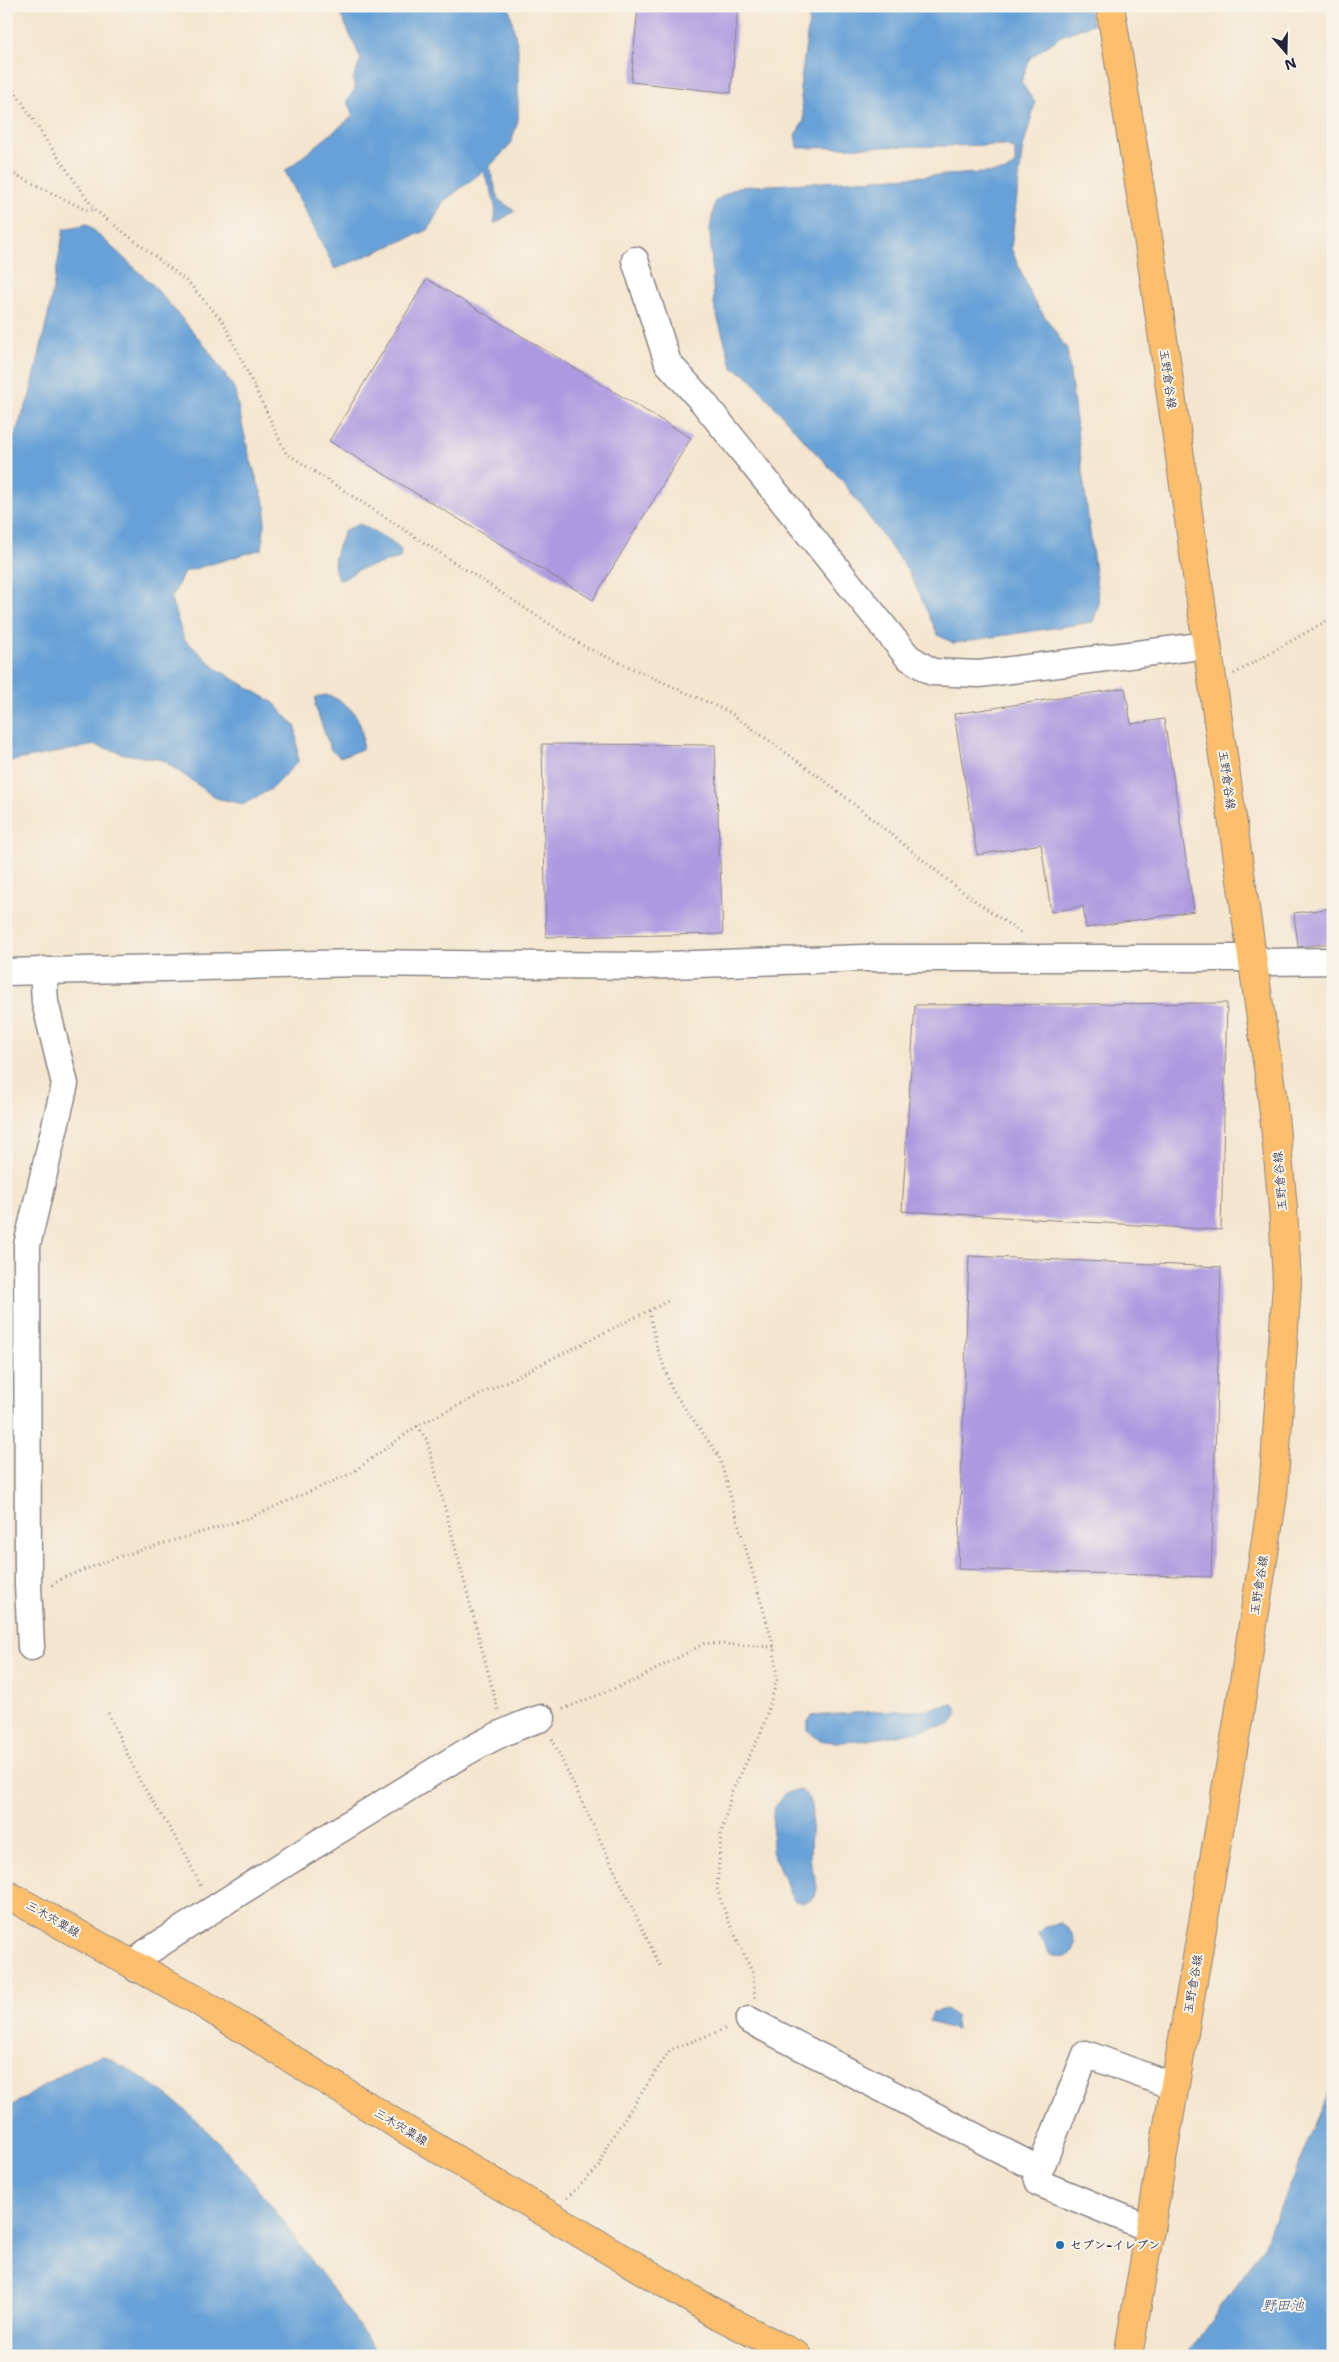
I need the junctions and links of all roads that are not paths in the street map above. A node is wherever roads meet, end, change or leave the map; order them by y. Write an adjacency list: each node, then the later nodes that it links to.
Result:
1 (1110, 6): 3 (main road, 玉野倉谷線)
2 (635, 260): 3 (street)
3 (1208, 645): 4 (main road, 玉野倉谷線)
4 (1253, 958): 5 (street); 6 (street); 14 (main road, 玉野倉谷線)
5 (1333, 961)
6 (43, 970): 7 (street); 8 (street)
7 (6, 972)
8 (17, 1585): 9 (street)
9 (31, 1647)
10 (542, 1718): 12 (street)
11 (6, 1894): 12 (main road, 三木宍粟線)
12 (137, 1968): 17 (main road, 三木宍粟線)
13 (749, 2020): 15 (street)
14 (1174, 2087): 15 (street); 16 (main road, 玉野倉谷線)
15 (1036, 2171): 16 (street)
16 (1151, 2229): 18 (main road, 玉野倉谷線)
17 (798, 2356)
18 (1128, 2356)

